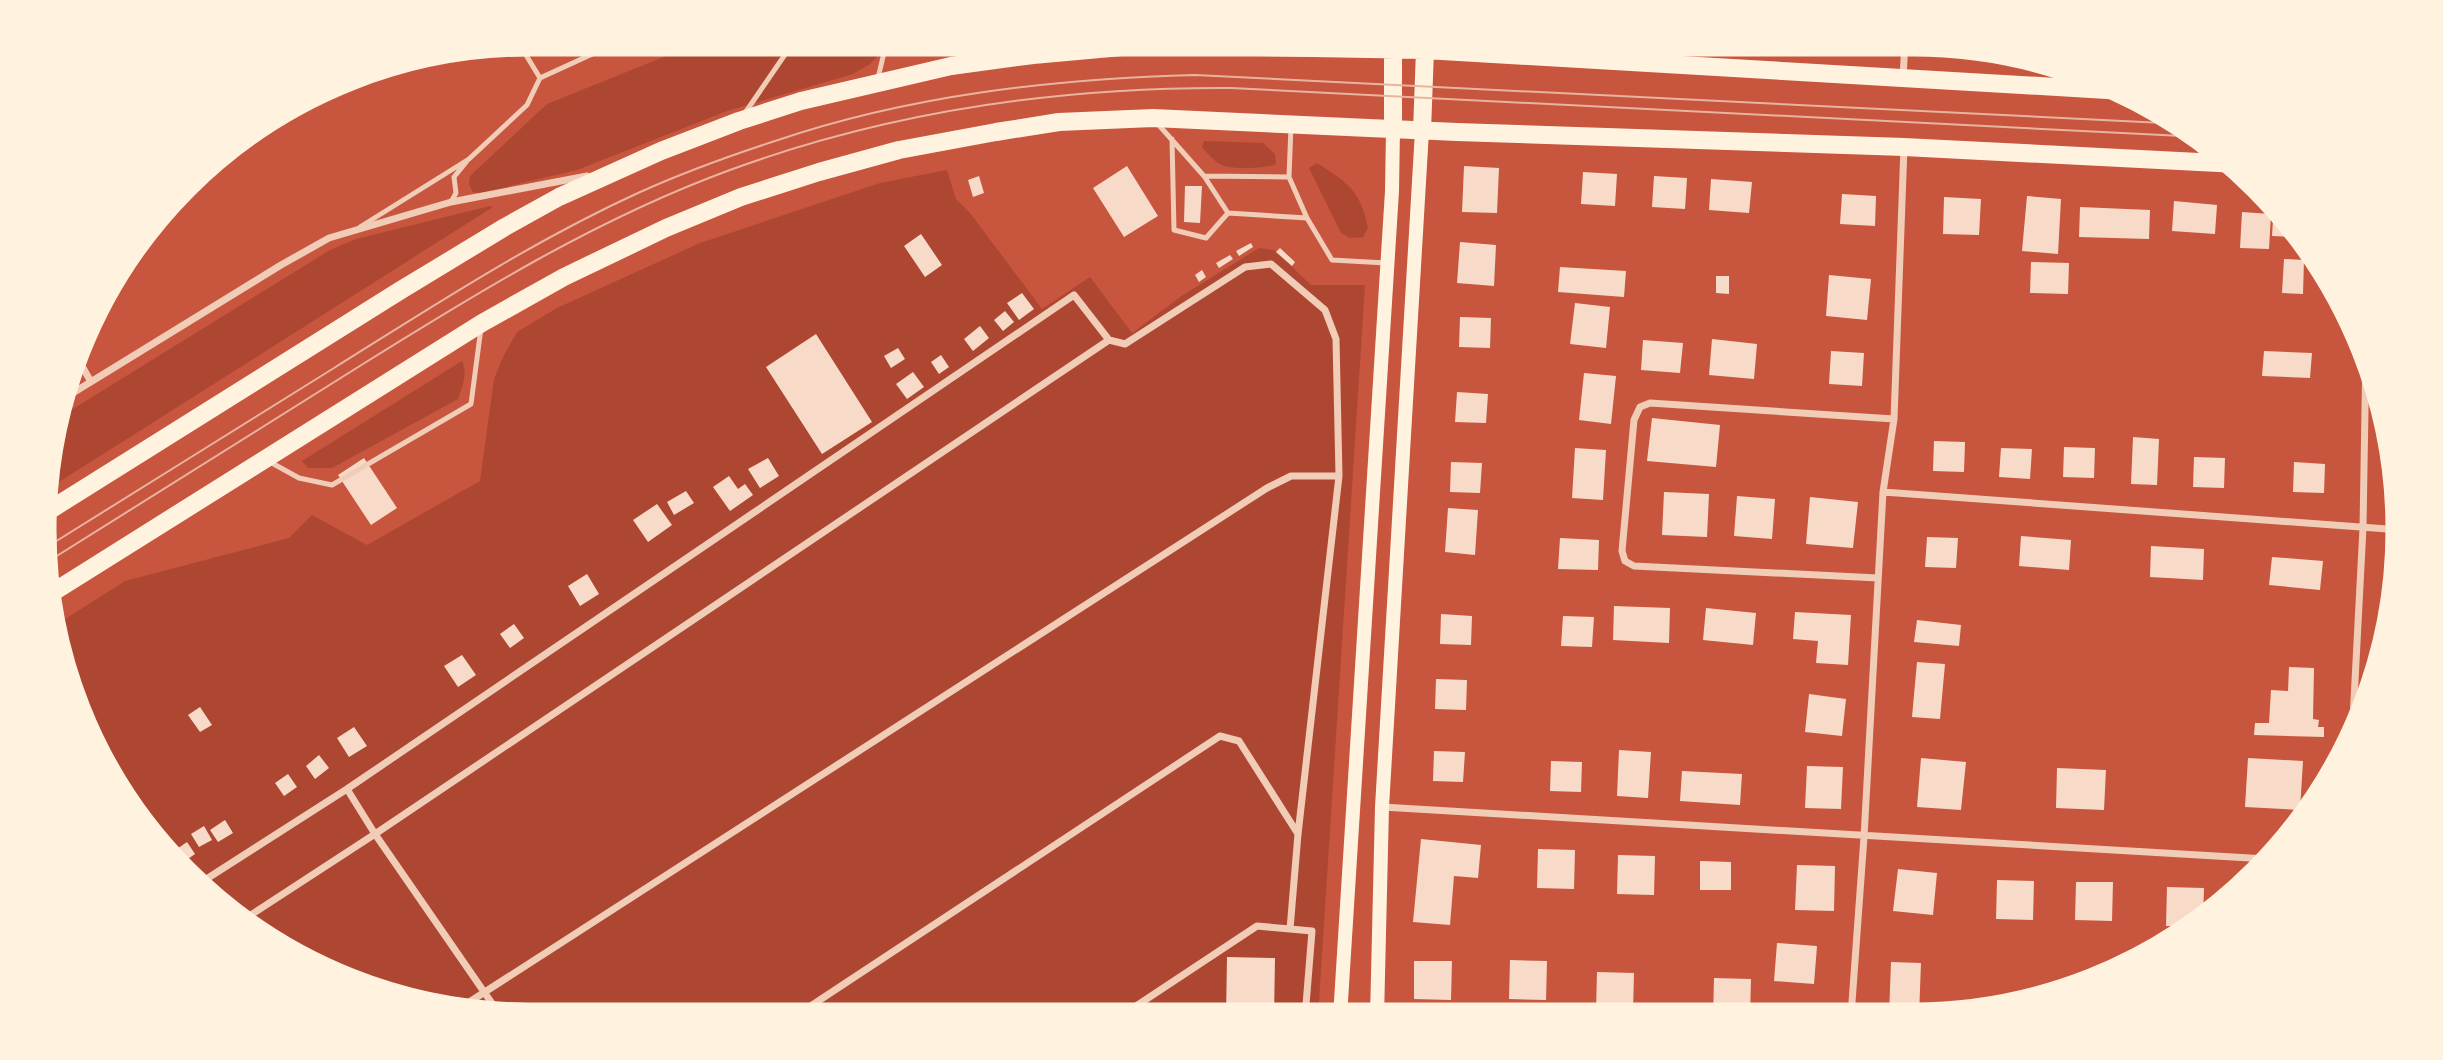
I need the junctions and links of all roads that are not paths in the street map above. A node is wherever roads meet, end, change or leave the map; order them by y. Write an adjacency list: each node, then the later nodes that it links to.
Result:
1 (524, 52): 10 (lane)
2 (597, 52): 10 (lane)
3 (787, 52): 15 (lane)
4 (884, 52): 12 (lane)
5 (1067, 52): 12 (main road)
6 (1393, 52): 17 (main road)
7 (1426, 52): 18 (main road)
8 (1524, 52): 11 (main road)
9 (1904, 52): 11 (street)
10 (540, 78): 21 (lane)
11 (1903, 79): 13 (main road)
12 (876, 82): 15 (main road)
13 (2095, 89)
14 (1153, 118): 16 (main road); 19 (lane); 31 (main road)
15 (739, 121): 23 (main road)
16 (1291, 125): 17 (main road); 25 (lane)
17 (1393, 130): 18 (main road); 30 (main road)
18 (1422, 131): 20 (main road); 48 (main road)
19 (1172, 139): 24 (lane); 27 (lane)
20 (1904, 146): 22 (main road); 37 (street)
21 (469, 159): 26 (lane); 29 (lane)
22 (2218, 163)
23 (616, 171): 26 (street); 41 (main road)
24 (1204, 176): 25 (lane); 27 (lane)
25 (1289, 177): 28 (lane)
26 (451, 202): 29 (street)
27 (1228, 213): 28 (lane)
28 (1307, 218): 30 (lane)
29 (357, 229): 35 (street)
30 (1387, 264): 62 (main road)
31 (482, 323): 38 (main road); 38 (lane)
32 (1109, 340): 39 (street); 47 (street); 49 (street)
33 (82, 366): 35 (street)
34 (2366, 379): 42 (street)
35 (91, 382): 36 (street)
36 (73, 393)
37 (1894, 419): 40 (street); 44 (street)
38 (264, 459): 45 (main road)
39 (1339, 476): 50 (street); 56 (street)
40 (1883, 492): 42 (street); 44 (street)
41 (53, 508)
42 (2363, 528): 43 (street); 46 (street)
43 (2390, 529)
44 (1878, 579): 51 (street)
45 (57, 590)
46 (2353, 715)
47 (347, 789): 49 (street); 53 (street)
48 (1382, 807): 51 (street); 63 (main road)
49 (375, 834): 54 (street); 56 (street)
50 (1298, 834): 55 (street); 59 (street)
51 (1864, 837): 52 (street); 64 (street)
52 (2260, 859)
53 (205, 880)
54 (249, 916)
55 (1290, 929): 60 (street); 61 (street)
56 (486, 992): 57 (street); 58 (street)
57 (468, 1003)
58 (494, 1006)
59 (809, 1007)
60 (1135, 1007)
61 (1306, 1007)
62 (1341, 1007)
63 (1377, 1007)
64 (1852, 1007)

